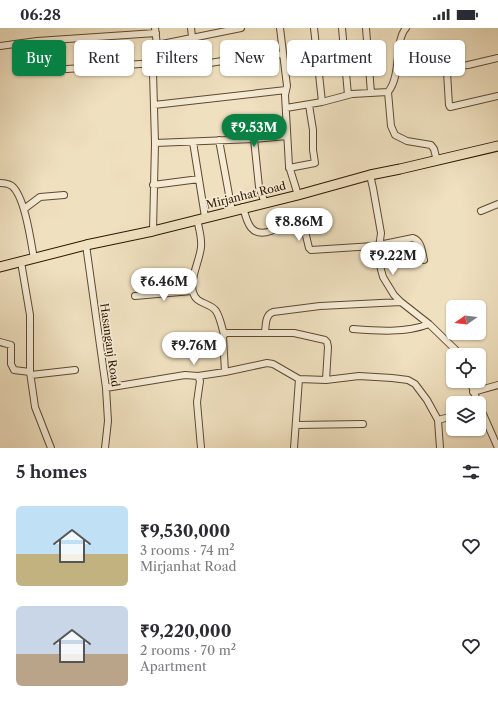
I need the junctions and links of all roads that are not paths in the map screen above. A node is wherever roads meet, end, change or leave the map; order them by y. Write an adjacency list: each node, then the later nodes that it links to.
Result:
1 (191, 28): 10 (street)
2 (241, 28): 8 (street)
3 (280, 28): 13 (street)
4 (314, 28): 24 (street)
5 (342, 28): 22 (street)
6 (366, 28): 21 (street)
7 (406, 28): 20 (street)
8 (226, 29): 10 (street)
9 (156, 31): 12 (street)
10 (192, 37): 11 (street)
11 (179, 40)
12 (0, 46)
13 (283, 54): 15 (street); 19 (street)
14 (498, 58): 23 (street)
15 (212, 63)
16 (142, 64): 17 (street)
17 (68, 68)
18 (153, 76): 26 (street)
19 (286, 90): 26 (street); 27 (street)
20 (388, 92): 21 (street); 34 (street)
21 (371, 93): 22 (street)
22 (348, 95): 24 (street)
23 (498, 96)
24 (322, 102): 25 (street)
25 (309, 104): 27 (street); 35 (street)
26 (154, 105): 32 (street)
27 (286, 108): 28 (street)
28 (287, 136): 29 (street); 35 (street)
29 (254, 139): 30 (street); 42 (street)
30 (219, 140): 31 (street); 46 (street)
31 (193, 142): 32 (street); 37 (street)
32 (155, 143): 39 (street)
33 (498, 146): 34 (main road, Mirjanhat Road)
34 (436, 161): 36 (main road, Mirjanhat Road)
35 (289, 168): 41 (street)
36 (370, 174): 41 (main road, Mirjanhat Road); 50 (street)
37 (199, 179): 39 (street); 48 (street)
38 (0, 183): 45 (street)
39 (153, 185): 49 (street)
40 (64, 195): 45 (street)
41 (298, 195): 42 (main road, Mirjanhat Road)
42 (265, 203): 44 (main road, Mirjanhat Road)
43 (498, 204): 47 (street)
44 (243, 208): 46 (main road, Mirjanhat Road); 50 (street)
45 (24, 209): 52 (street)
46 (232, 211): 48 (main road, Mirjanhat Road)
47 (481, 211)
48 (201, 218): 49 (main road, Mirjanhat Road); 56 (street)
49 (153, 231): 51 (main road, Mirjanhat Road)
50 (380, 244): 53 (street); 58 (street)
51 (86, 245): 52 (main road, Mirjanhat Road); 72 (street, Hasanganj Road)
52 (34, 259): 54 (main road, Mirjanhat Road)
53 (424, 260)
54 (20, 262): 55 (main road, Mirjanhat Road); 67 (street)
55 (0, 267)
56 (192, 291): 57 (street); 62 (street)
57 (135, 296)
58 (401, 302): 59 (street); 61 (street)
59 (429, 324): 60 (street); 64 (street)
60 (354, 328)
61 (265, 332): 62 (street); 70 (street)
62 (224, 334): 66 (street)
63 (0, 342): 67 (street)
64 (454, 348)
65 (75, 370): 67 (street)
66 (225, 372): 68 (street); 69 (street)
67 (31, 373): 81 (street)
68 (198, 376): 72 (street); 83 (street)
69 (299, 379): 70 (street); 80 (street)
70 (326, 380): 77 (street)
71 (498, 385): 74 (street)
72 (106, 388): 82 (street, Hasanganj Road)
73 (472, 388): 74 (street)
74 (473, 392): 75 (street)
75 (475, 396)
76 (446, 418): 77 (street)
77 (438, 420): 85 (street)
78 (486, 422): 86 (street)
79 (363, 424): 80 (street)
80 (296, 425): 84 (street)
81 (51, 448)
82 (105, 448)
83 (201, 448)
84 (294, 448)
85 (440, 448)
86 (498, 448)

